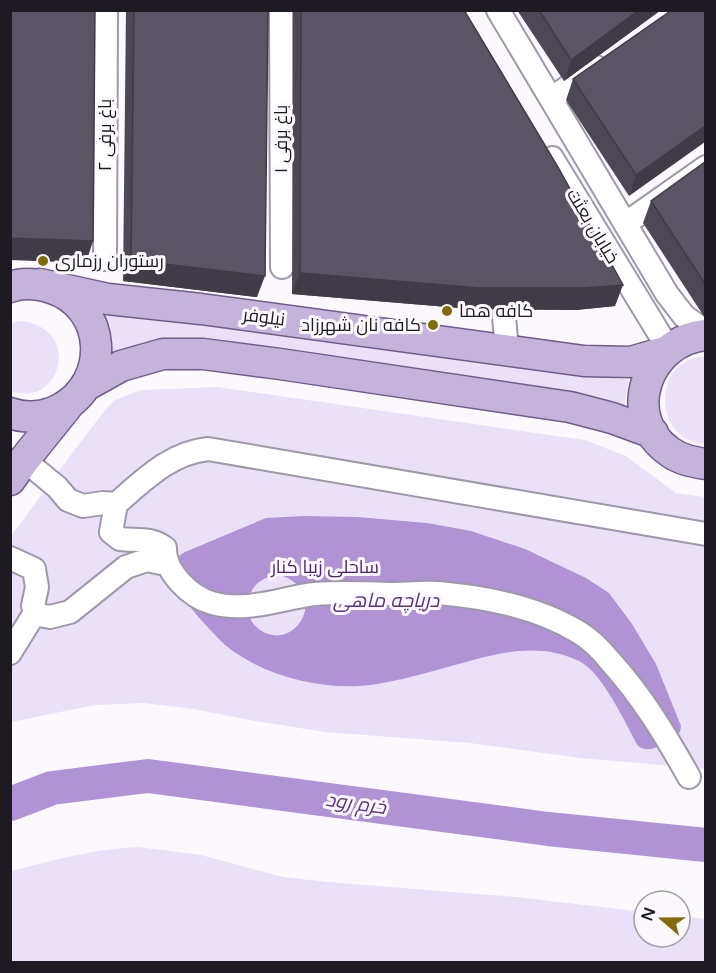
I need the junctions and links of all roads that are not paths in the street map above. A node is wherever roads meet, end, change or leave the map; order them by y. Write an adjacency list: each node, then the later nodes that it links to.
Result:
1 (106, 10): 9 (street, باغ برفی ۲)
2 (280, 10): 11 (street, باغ برفی ۱)
3 (498, 10): 5 (street, خیابان بعثت)
4 (617, 51): 5 (street)
5 (550, 99): 8 (street, خیابان بعثت)
6 (541, 140): 14 (street, خیابان بعثت)
7 (705, 167): 8 (street)
8 (625, 224): 13 (street, خیابان بعثت)
9 (105, 259)
10 (500, 259): 15 (street)
11 (282, 267)
12 (19, 286): 15 (main road, نیلوفر); 16 (main road)
13 (705, 333): 14 (main road, نیلوفر)
14 (667, 350): 15 (main road, نیلوفر); 18 (main road)
15 (507, 351)
16 (78, 395): 17 (main road); 18 (main road); 20 (main road)
17 (10, 413)
18 (653, 432): 19 (main road)
19 (705, 464)
20 (17, 470): 21 (street)
21 (116, 504): 22 (street); 24 (street)
22 (705, 534)
23 (10, 558): 25 (street)
24 (166, 560): 25 (street); 27 (street)
25 (36, 611): 26 (street)
26 (10, 653)
27 (689, 777)

